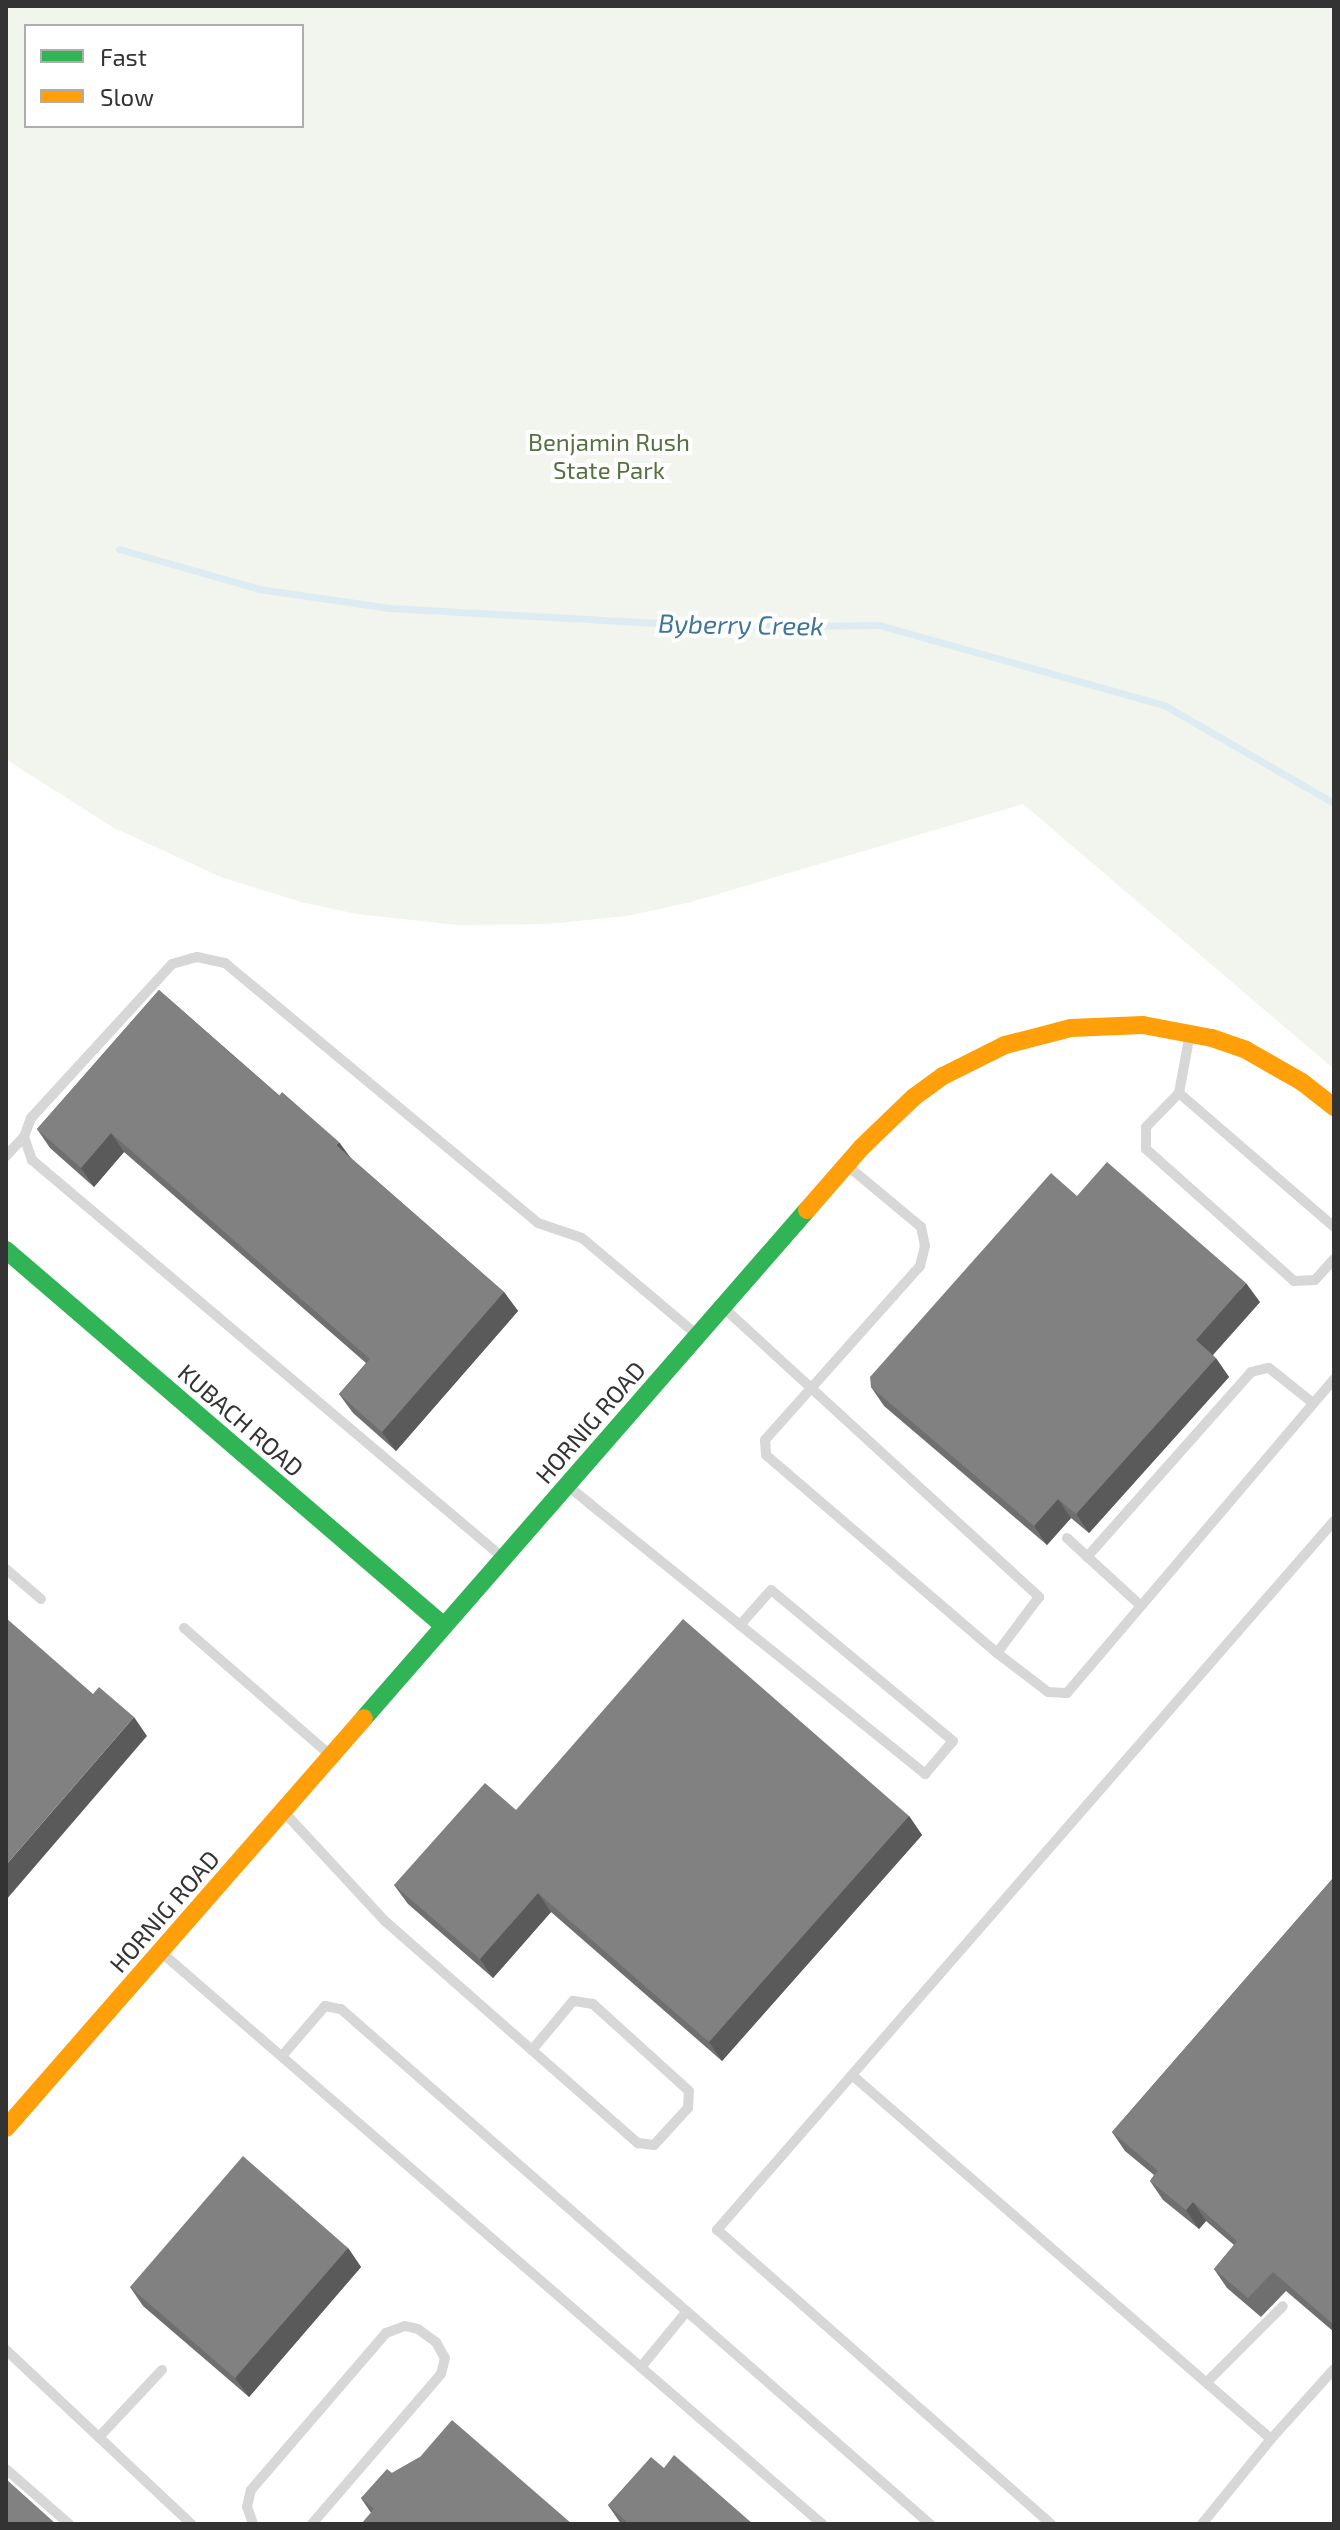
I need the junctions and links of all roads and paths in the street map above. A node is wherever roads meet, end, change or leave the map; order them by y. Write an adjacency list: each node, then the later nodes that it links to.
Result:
1 (1190, 1033): 2 (lane); 3 (street, HORNIG ROAD); 6 (street, HORNIG ROAD)
2 (1179, 1093): 7 (lane); 9 (lane)
3 (1334, 1107)
4 (24, 1137): 5 (lane); 11 (lane); 19 (lane)
5 (6, 1156)
6 (846, 1165): 10 (street, HORNIG ROAD); 13 (lane)
7 (1334, 1227)
8 (6, 1250): 24 (street, KUBACH ROAD)
9 (1334, 1259)
10 (723, 1307): 11 (street, HORNIG ROAD); 13 (lane)
11 (697, 1336): 15 (street, HORNIG ROAD)
12 (1334, 1379): 14 (lane)
13 (812, 1389): 26 (lane); 26 (lane)
14 (1313, 1403): 18 (lane); 22 (lane)
15 (567, 1485): 19 (street, HORNIG ROAD); 23 (lane)
16 (1334, 1521): 32 (lane)
17 (1067, 1538): 18 (lane)
18 (1087, 1557): 22 (lane)
19 (504, 1558): 24 (street, HORNIG ROAD)
20 (6, 1569): 21 (lane)
21 (41, 1599)
22 (1141, 1606): 26 (lane)
23 (740, 1625): 23 (lane)
24 (444, 1626): 27 (street, HORNIG ROAD)
25 (184, 1628): 27 (lane)
26 (997, 1653)
27 (331, 1756): 28 (street, HORNIG ROAD)
28 (283, 1811): 29 (street, HORNIG ROAD); 30 (lane)
29 (160, 1951): 31 (lane); 33 (street, HORNIG ROAD)
30 (532, 2050): 30 (lane)
31 (282, 2056): 35 (lane); 37 (lane)
32 (852, 2075): 40 (lane); 50 (lane)
33 (6, 2128)
34 (1283, 2306): 40 (lane)
35 (687, 2311): 37 (lane); 49 (lane)
36 (6, 2350): 41 (lane)
37 (641, 2367): 48 (lane)
38 (1334, 2369): 42 (lane)
39 (162, 2370): 41 (lane)
40 (1207, 2382): 42 (lane)
41 (99, 2437): 45 (lane)
42 (1271, 2439): 51 (lane)
43 (6, 2469): 44 (lane)
44 (69, 2524)
45 (191, 2524)
46 (253, 2524): 47 (lane)
47 (312, 2524)
48 (822, 2524)
49 (930, 2524)
50 (1051, 2524)
51 (1202, 2524)

